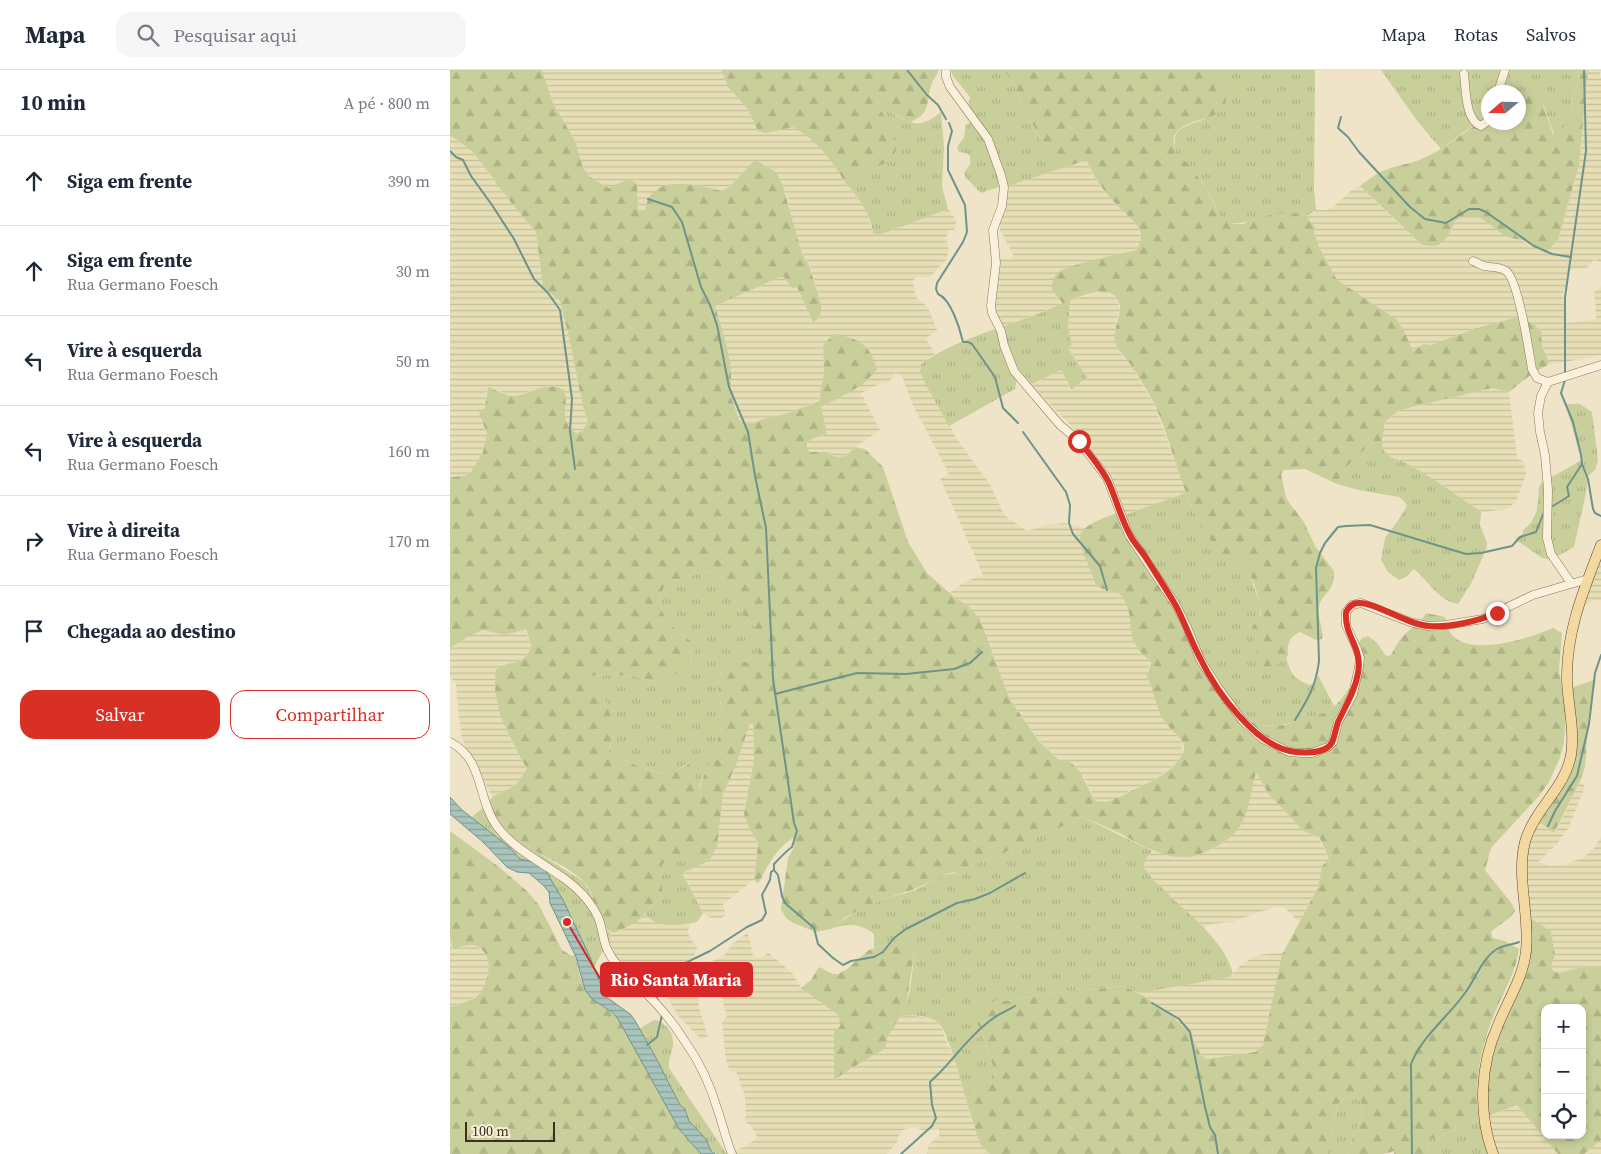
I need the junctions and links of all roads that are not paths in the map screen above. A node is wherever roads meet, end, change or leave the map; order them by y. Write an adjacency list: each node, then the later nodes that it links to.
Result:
1 (946, 70): 11 (street)
2 (1505, 70): 4 (street)
3 (1464, 74): 5 (street)
4 (1500, 85)
5 (1481, 126)
6 (1473, 261): 8 (street)
7 (1601, 365): 8 (street)
8 (1548, 382): 11 (street)
9 (1601, 545): 10 (main road)
10 (1588, 579): 11 (street); 14 (main road)
11 (1571, 583)
12 (450, 742): 13 (street)
13 (732, 1154)
14 (1492, 1154)

